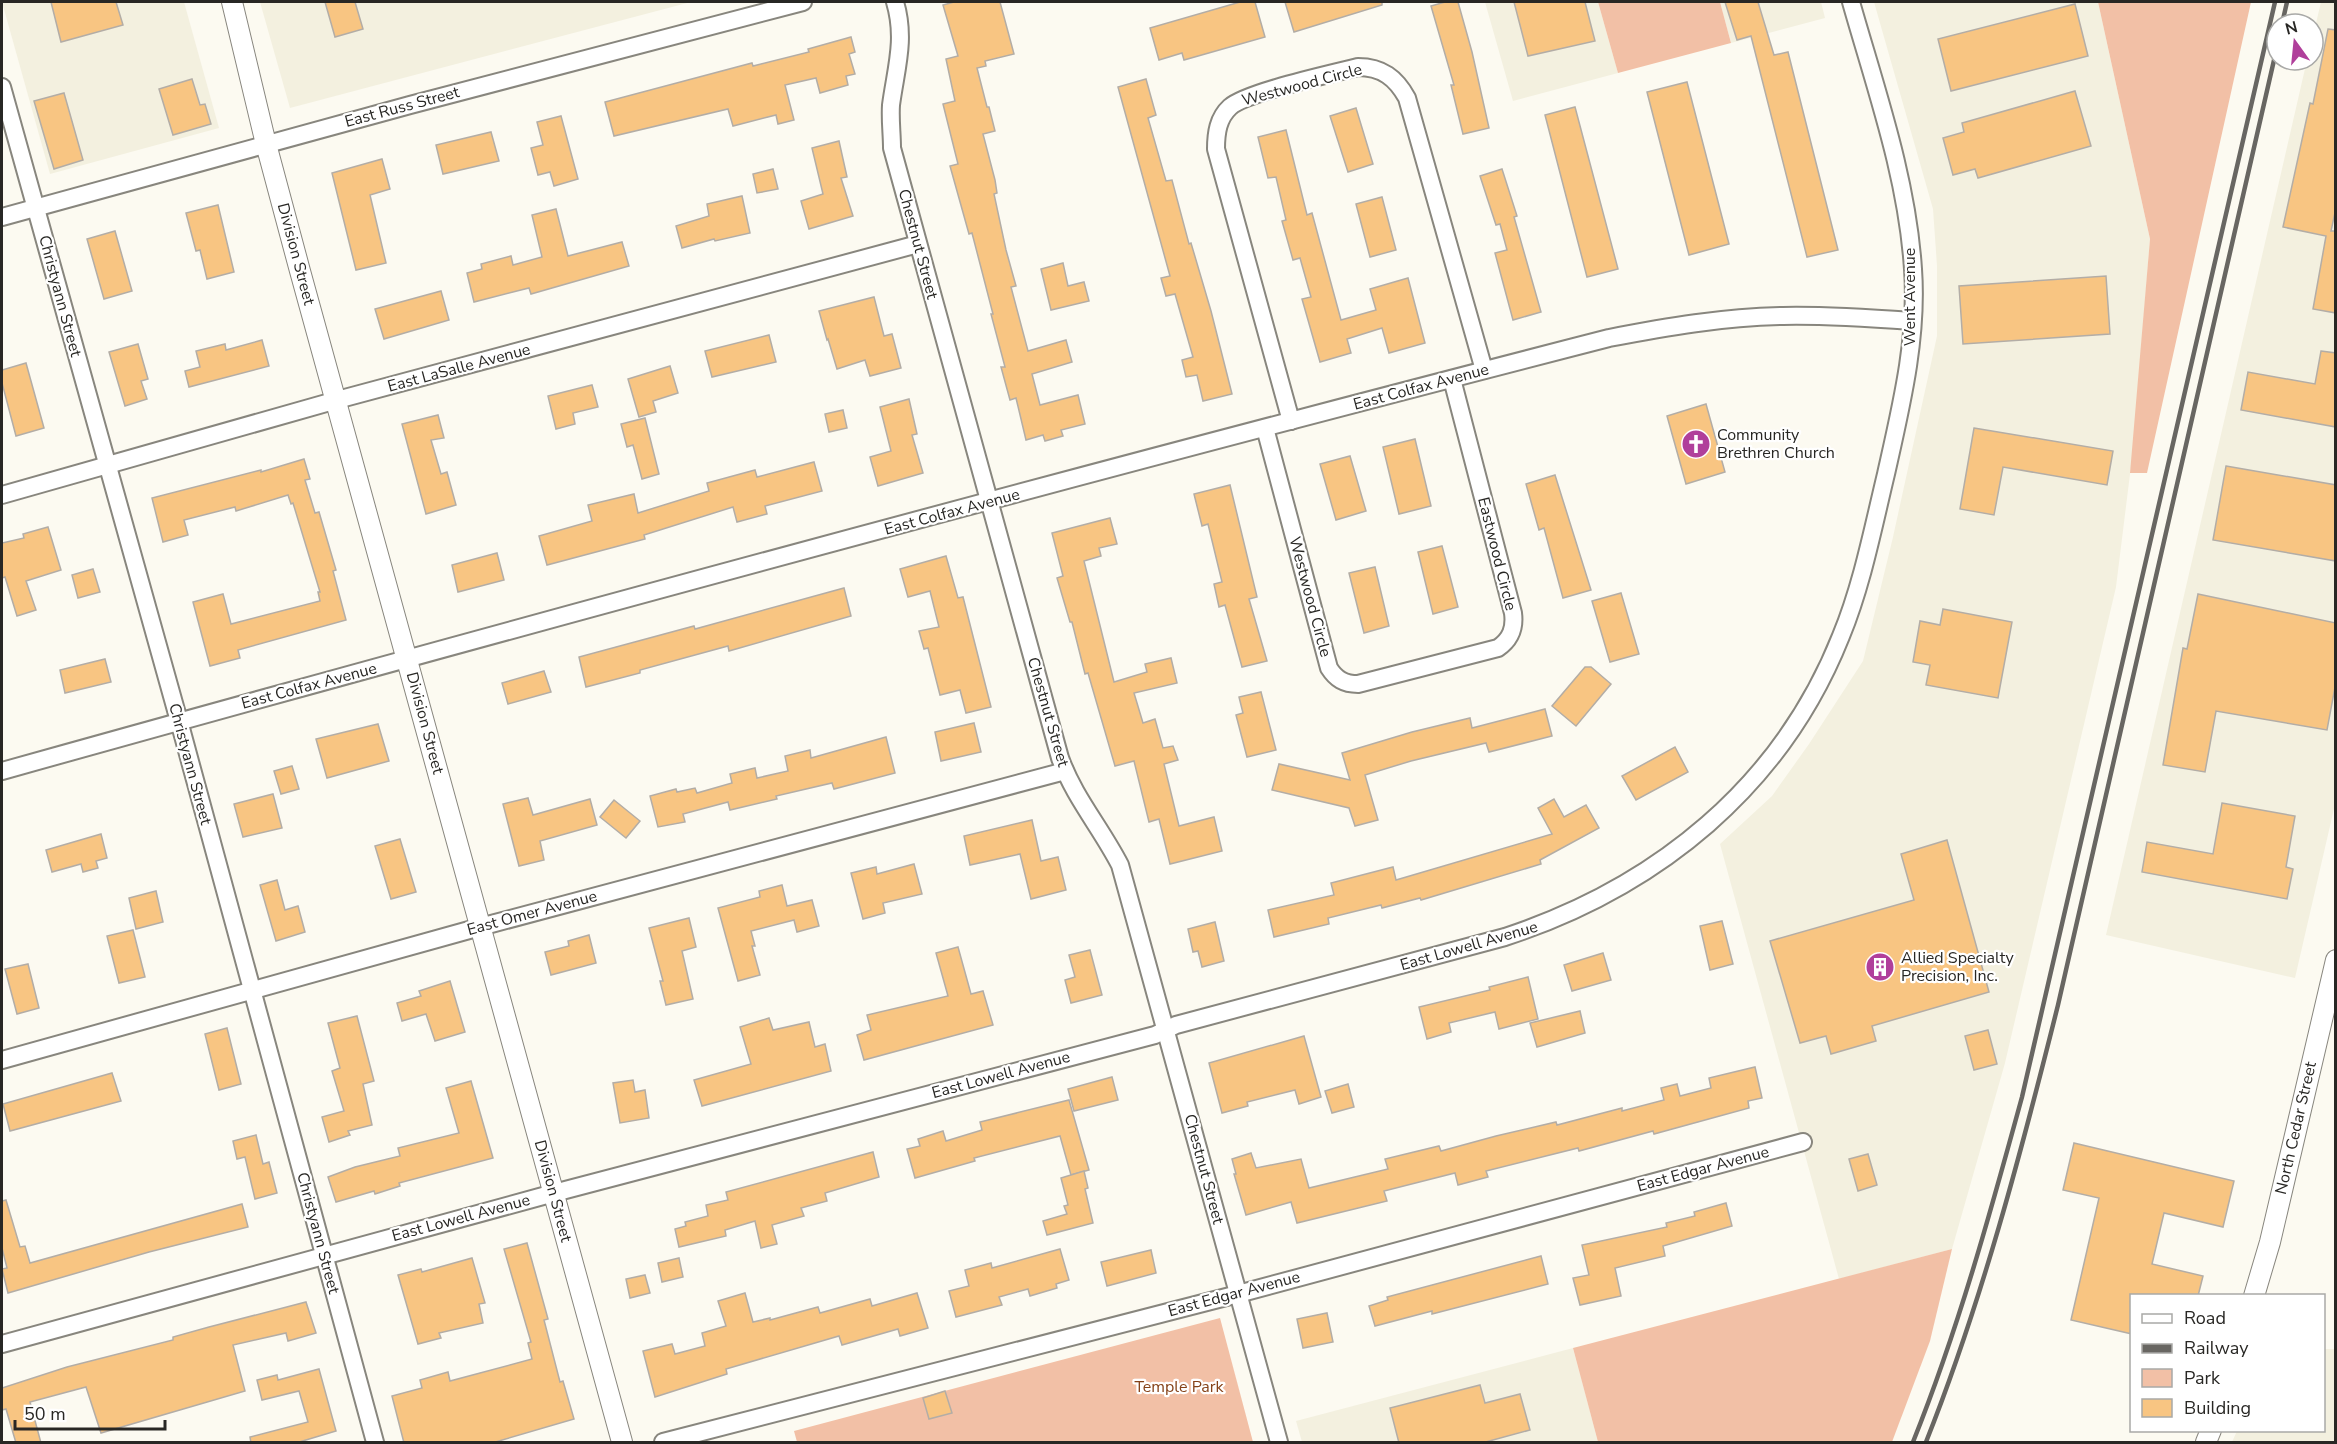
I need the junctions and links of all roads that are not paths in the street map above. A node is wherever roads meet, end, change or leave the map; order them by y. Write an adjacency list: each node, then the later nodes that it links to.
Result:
1 (232, 2): 6 (street, Division Street)
2 (803, 2): 6 (street, East Russ Street)
3 (895, 2): 9 (street, Chestnut Street)
4 (1851, 2): 10 (street, Went Avenue)
5 (2, 87): 7 (street, Christyann Street)
6 (266, 144): 7 (street, East Russ Street); 13 (street, Division Street)
7 (36, 207): 8 (street, East Russ Street); 16 (street, Christyann Street)
8 (2, 217)
9 (918, 244): 13 (street, East LaSalle Avenue); 18 (street, Chestnut Street)
10 (1912, 321): 11 (street, East Colfax Avenue); 19 (street, Went Avenue)
11 (1484, 370): 12 (street, East Colfax Avenue); 14 (street, Westwood Circle)
12 (1452, 379): 14 (street, East Colfax Avenue); 21 (street, Eastwood Circle)
13 (337, 400): 16 (street, East LaSalle Avenue); 20 (street, Division Street)
14 (1291, 421): 15 (street, East Colfax Avenue)
15 (1265, 428): 18 (street, East Colfax Avenue); 21 (street, Westwood Circle)
16 (107, 465): 17 (street, East LaSalle Avenue); 22 (street, Christyann Street)
17 (2, 495)
18 (989, 501): 20 (street, East Colfax Avenue); 24 (street, Chestnut Street)
19 (1856, 594): 28 (street, East Lowell Avenue)
20 (408, 658): 22 (street, East Colfax Avenue); 25 (street, Division Street)
21 (1422, 668)
22 (179, 722): 23 (street, East Colfax Avenue); 27 (street, Christyann Street)
23 (2, 771)
24 (1065, 771): 25 (street, East Omer Avenue); 28 (street, Chestnut Street)
25 (480, 927): 27 (street, East Omer Avenue); 31 (street, Division Street)
26 (2336, 960): 34 (street, North Cedar Street)
27 (252, 990): 29 (street, East Omer Avenue); 32 (street, Christyann Street)
28 (1166, 1030): 31 (street, East Lowell Avenue); 33 (street, Chestnut Street)
29 (2, 1060)
30 (1803, 1142): 33 (street, East Edgar Avenue)
31 (554, 1193): 32 (street, East Lowell Avenue); 37 (street, Division Street)
32 (324, 1255): 35 (street, East Lowell Avenue); 36 (street, Christyann Street)
33 (1238, 1294): 38 (street, East Edgar Avenue); 39 (street, Chestnut Street)
34 (2255, 1294)
35 (2, 1344)
36 (375, 1443)
37 (622, 1443)
38 (663, 1443)
39 (1279, 1443)

